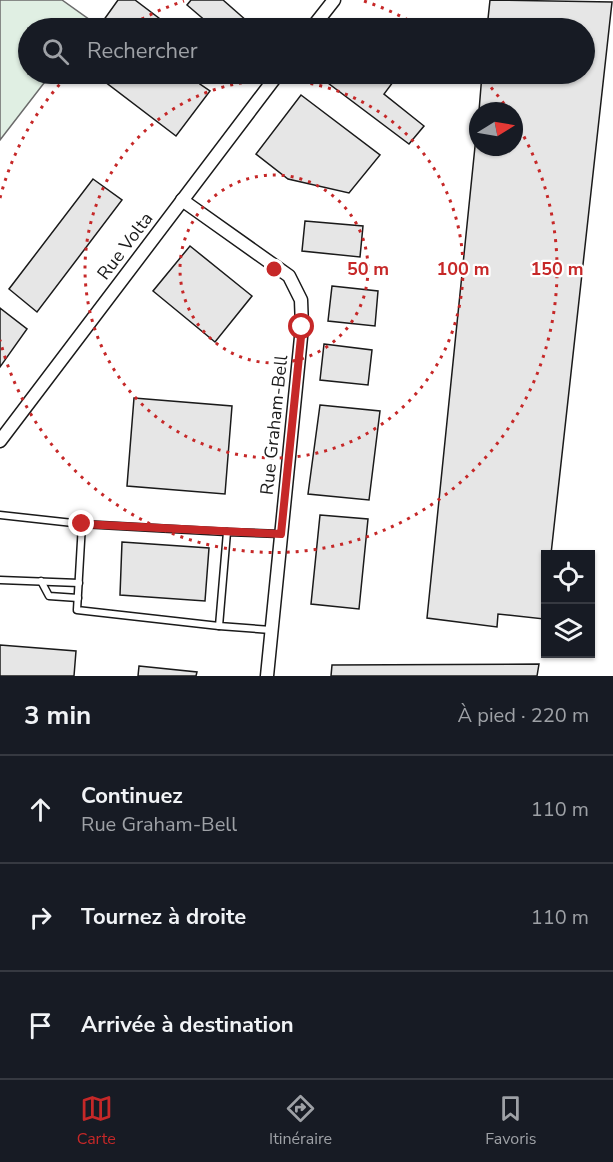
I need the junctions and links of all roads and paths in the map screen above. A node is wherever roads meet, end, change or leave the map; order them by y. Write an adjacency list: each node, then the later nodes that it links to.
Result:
1 (334, 0): 2 (street)
2 (320, 18)
3 (270, 84): 4 (street, Rue Volta)
4 (182, 200): 5 (street, Rue Volta); 9 (street, Rue Graham-Bell)
5 (0, 441)
6 (0, 515): 7 (lane)
7 (82, 524): 8 (lane); 12 (lane)
8 (227, 532): 9 (lane); 14 (lane)
9 (281, 534): 15 (street, Rue Graham-Bell)
10 (0, 580): 11 (lane)
11 (41, 582): 12 (lane); 13 (lane)
12 (79, 583): 13 (lane)
13 (78, 598): 14 (lane)
14 (219, 626): 15 (lane)
15 (272, 630): 16 (street, Rue Graham-Bell)
16 (267, 676)

